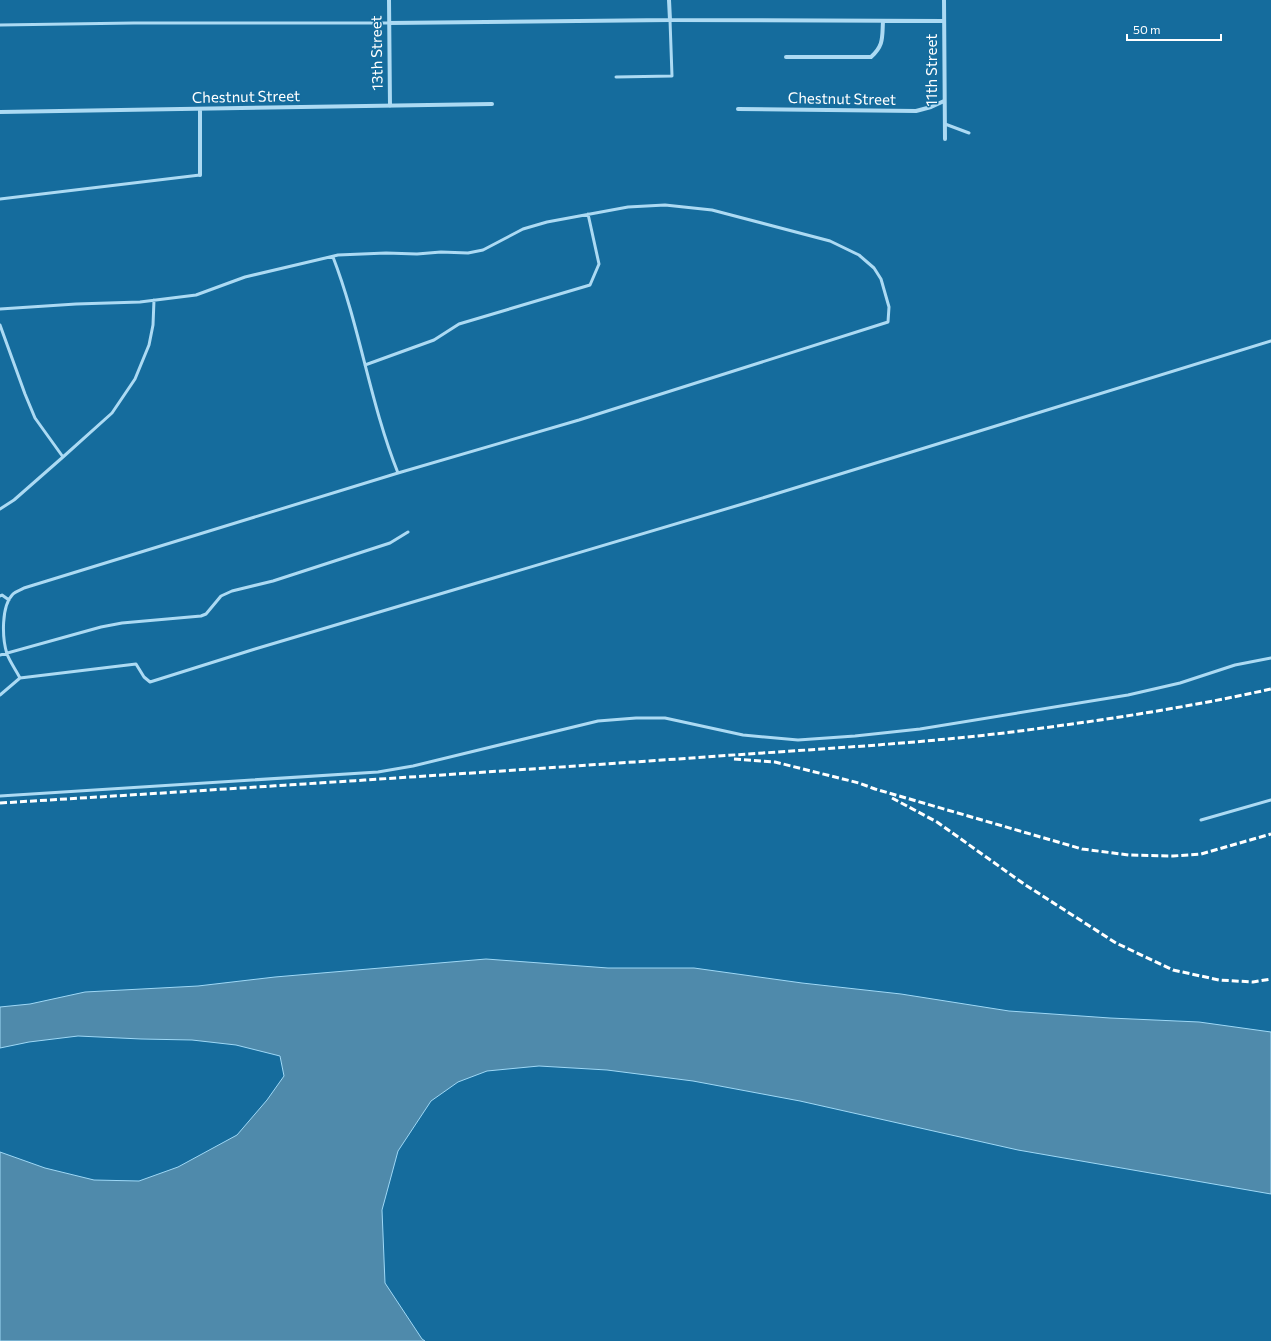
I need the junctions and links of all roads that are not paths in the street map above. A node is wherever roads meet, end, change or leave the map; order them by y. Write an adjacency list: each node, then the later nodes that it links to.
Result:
1 (389, 0): 7 (street, 13th Street)
2 (669, 0): 4 (street)
3 (944, 0): 6 (street, 11th Street)
4 (670, 20): 5 (street); 7 (street); 10 (lane)
5 (883, 21): 6 (street); 9 (street)
6 (944, 21): 11 (street, 11th Street)
7 (389, 23): 8 (lane); 13 (street, 13th Street)
8 (0, 25)
9 (786, 57)
10 (616, 77)
11 (944, 101): 15 (street, Chestnut Street); 17 (street, 11th Street)
12 (492, 104): 13 (street, Chestnut Street)
13 (390, 106): 14 (street, Chestnut Street)
14 (200, 109): 16 (street, Chestnut Street); 20 (street)
15 (738, 109)
16 (0, 112)
17 (945, 124): 18 (lane); 19 (street, 11th Street)
18 (969, 133)
19 (945, 139)
20 (200, 175): 21 (lane)
21 (0, 199)
22 (588, 214): 23 (lane); 28 (lane); 30 (lane)
23 (333, 257): 24 (lane); 28 (lane)
24 (154, 300): 25 (lane); 29 (lane)
25 (0, 309)
26 (0, 325): 29 (lane)
27 (1271, 341): 38 (lane)
28 (365, 365): 30 (lane)
29 (63, 457): 31 (lane)
30 (398, 473): 34 (lane)
31 (0, 509)
32 (408, 532): 35 (lane)
33 (0, 596): 34 (lane)
34 (9, 600): 35 (lane)
35 (7, 654): 36 (lane); 38 (lane)
36 (0, 656)
37 (1271, 658): 40 (lane)
38 (20, 678): 39 (lane)
39 (0, 695)
40 (0, 796)
41 (1271, 800): 42 (lane)
42 (1201, 820)

